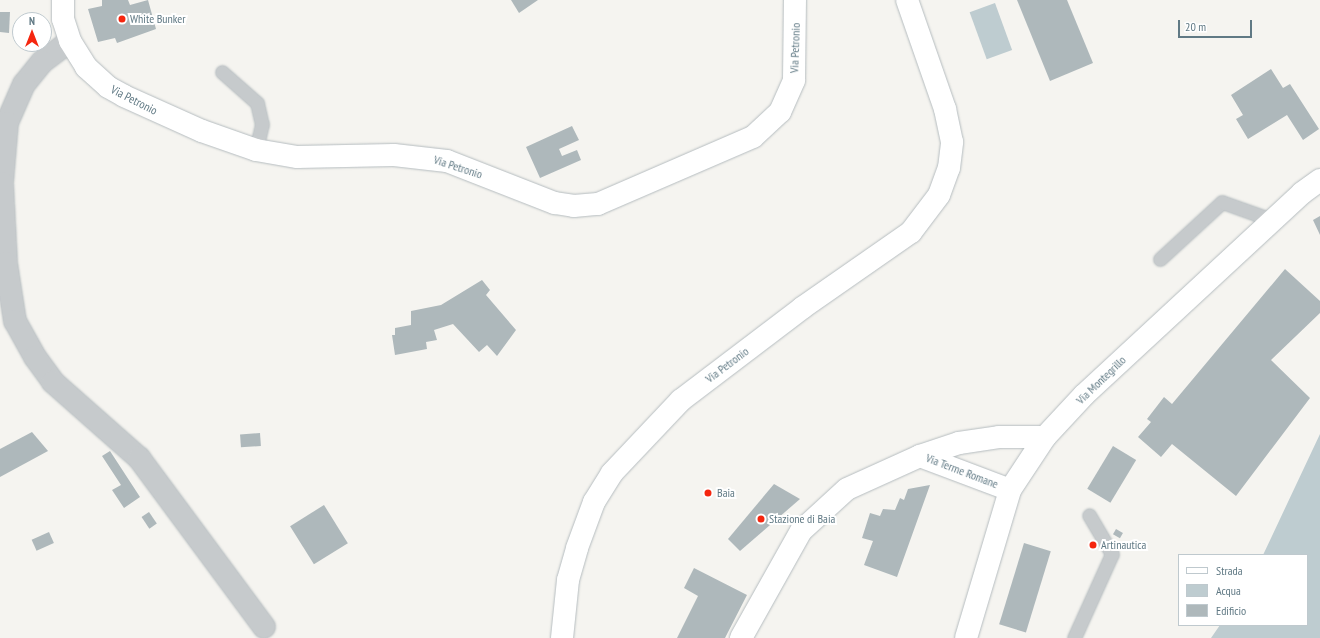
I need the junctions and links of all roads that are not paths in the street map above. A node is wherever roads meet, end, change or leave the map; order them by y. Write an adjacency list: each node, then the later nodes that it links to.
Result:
1 (63, 0): 4 (street, Via Petronio)
2 (795, 0): 6 (street, Via Petronio)
3 (907, 0): 16 (street, Via Petronio)
4 (70, 41): 6 (street, Via Petronio); 7 (street)
5 (222, 72): 6 (lane)
6 (256, 150)
7 (1, 151): 15 (street)
8 (1320, 180): 9 (street, Via Montegrillo)
9 (1272, 220): 10 (lane); 11 (street, Via Montegrillo)
10 (1160, 259)
11 (1046, 437): 12 (street, Via Terme Romane); 13 (street, Via Montegrillo)
12 (920, 456): 13 (street, Via Terme Romane); 17 (street)
13 (1010, 490): 18 (street, Via Montegrillo)
14 (1089, 515): 19 (lane)
15 (264, 627)
16 (562, 638)
17 (741, 638)
18 (966, 638)
19 (1074, 638)

